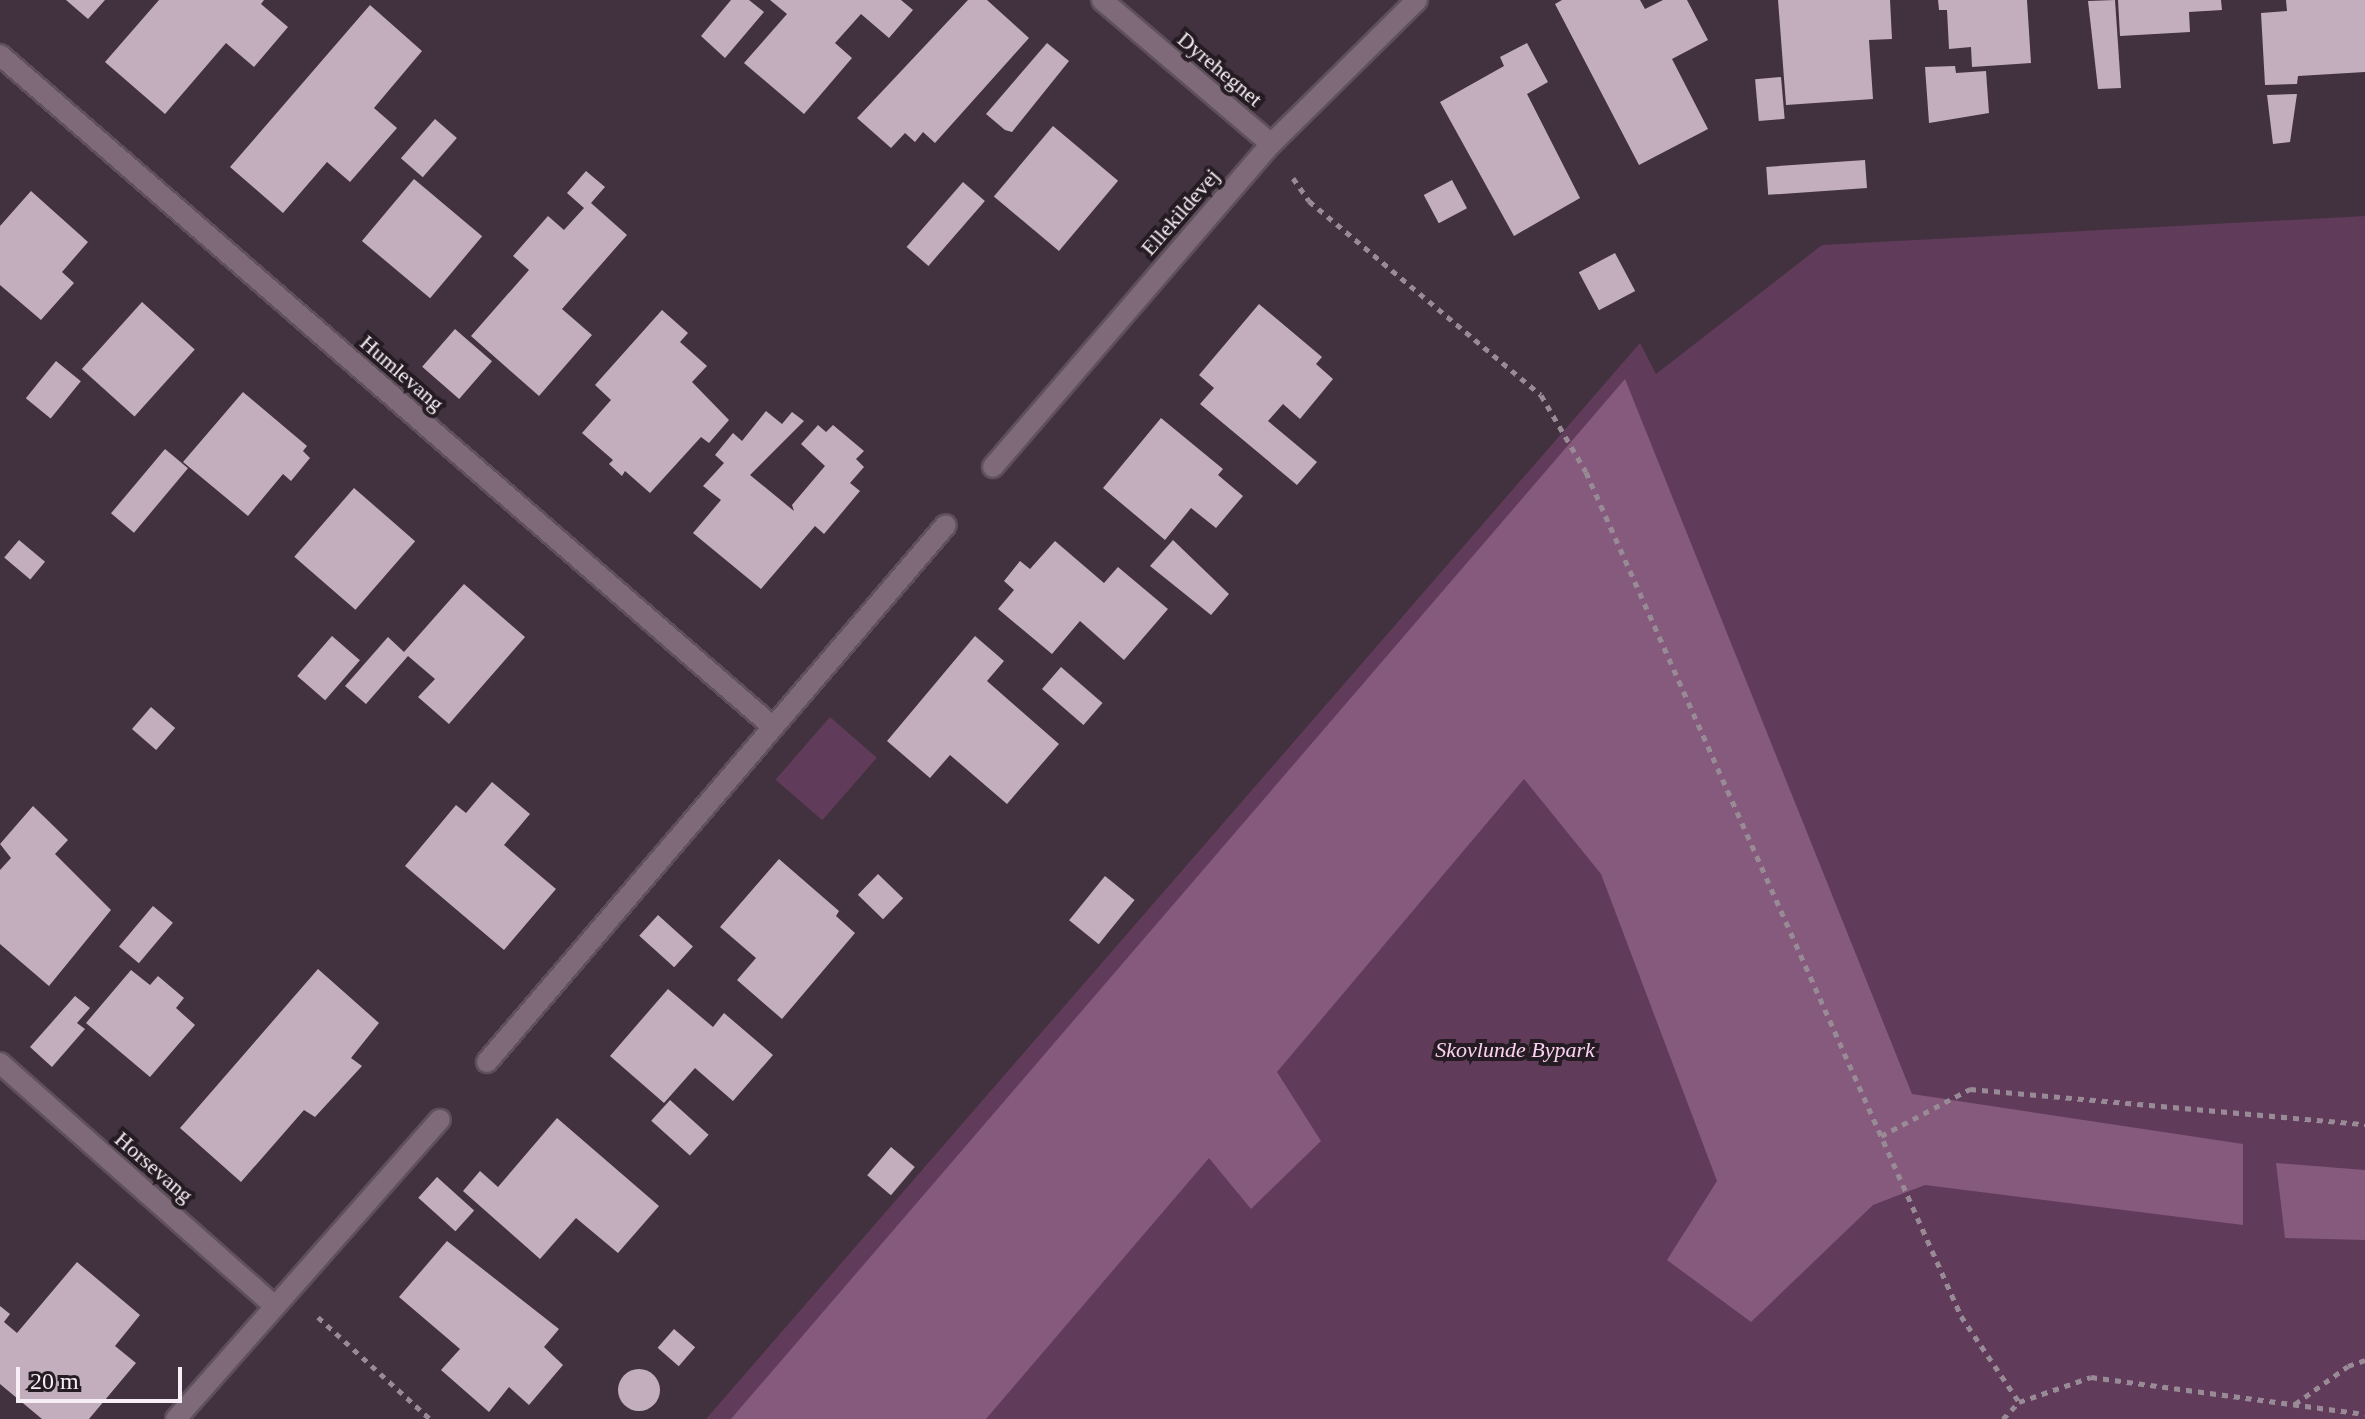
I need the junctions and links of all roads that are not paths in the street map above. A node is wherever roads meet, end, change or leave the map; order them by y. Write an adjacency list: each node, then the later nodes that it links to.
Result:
1 (1102, 0): 4 (street, Dyrehegnet)
2 (1417, 0): 4 (street, Ellekildevej)
3 (0, 55): 7 (street, Humlevang)
4 (1271, 144): 5 (street, Ellekildevej)
5 (993, 467)
6 (946, 525): 7 (street)
7 (773, 727): 8 (street)
8 (487, 1062)
9 (0, 1063): 11 (street, Horsevang)
10 (440, 1120): 11 (street)
11 (282, 1298): 12 (street)
12 (176, 1419)

